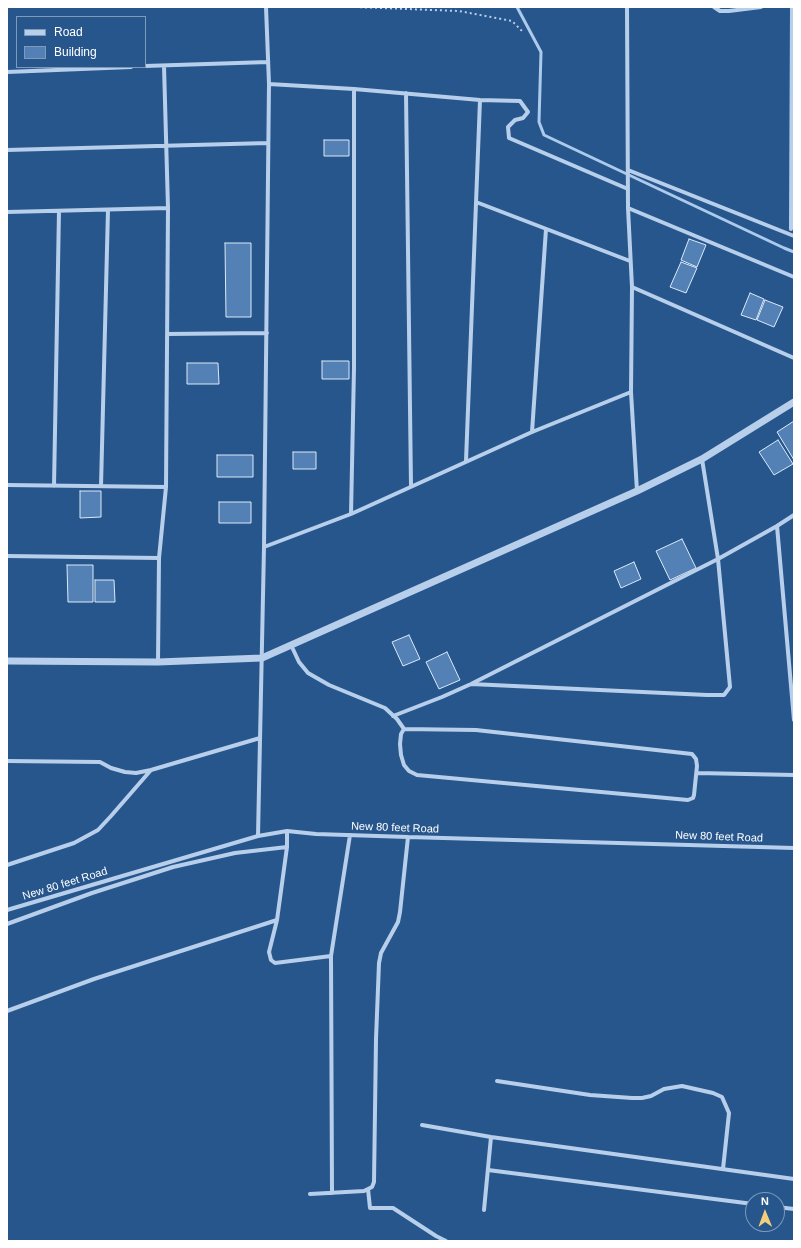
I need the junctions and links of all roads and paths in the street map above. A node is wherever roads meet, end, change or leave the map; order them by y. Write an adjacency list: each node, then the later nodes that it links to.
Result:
1 (266, 7): 8 (street)
2 (355, 7): 7 (path)
3 (627, 7): 20 (street)
4 (714, 7): 5 (street)
5 (762, 7)
6 (792, 7): 28 (street)
7 (522, 31)
8 (268, 62): 10 (street); 13 (street)
9 (146, 66): 10 (street)
10 (164, 66): 18 (street)
11 (106, 68): 12 (street)
12 (7, 72)
13 (269, 84): 14 (street); 17 (street)
14 (354, 89): 15 (street); 49 (street)
15 (406, 93): 16 (street); 46 (street)
16 (480, 100): 21 (street); 22 (street)
17 (268, 143): 18 (street); 35 (street)
18 (165, 146): 19 (street); 23 (street)
19 (7, 150)
20 (628, 170): 21 (street); 30 (street)
21 (628, 189): 24 (street)
22 (476, 202): 29 (street); 42 (street)
23 (168, 208): 25 (street); 36 (street)
24 (628, 208): 32 (street); 33 (street)
25 (108, 210): 26 (street); 45 (street)
26 (59, 211): 27 (street); 44 (street)
27 (7, 212)
28 (793, 228): 30 (street)
29 (546, 229): 32 (street); 40 (street)
30 (785, 233): 31 (street)
31 (794, 236)
32 (630, 261): 34 (street)
33 (794, 277)
34 (632, 287): 37 (street); 38 (street)
35 (266, 333): 36 (street); 52 (street)
36 (167, 334): 47 (street)
37 (794, 358)
38 (631, 392): 40 (street); 48 (street)
39 (794, 402): 41 (street)
40 (532, 432): 42 (street)
41 (702, 459): 48 (street); 55 (street)
42 (466, 461): 46 (street)
43 (7, 485): 44 (street)
44 (54, 486): 45 (street)
45 (101, 486): 47 (street)
46 (411, 486): 49 (street)
47 (166, 487): 54 (street)
48 (637, 491): 56 (street)
49 (351, 514): 52 (street)
50 (794, 515): 51 (street)
51 (777, 526): 55 (street); 62 (street)
52 (264, 547): 57 (street)
53 (7, 556): 54 (street)
54 (159, 558): 59 (street)
55 (718, 559): 60 (street); 60 (street)
56 (291, 645): 57 (street); 61 (street)
57 (262, 658): 59 (street); 64 (street)
58 (7, 661): 59 (street)
59 (158, 662)
60 (472, 684): 61 (street)
61 (393, 716): 63 (street)
62 (794, 720)
63 (404, 729): 67 (street); 67 (street)
64 (260, 738): 66 (street); 71 (street)
65 (7, 761): 66 (street)
66 (151, 770): 75 (street)
67 (696, 773): 68 (street)
68 (794, 775)
69 (288, 831): 70 (street, New 80 feet Road); 71 (street, New 80 feet Road); 73 (street)
70 (350, 835): 72 (street, New 80 feet Road); 79 (street)
71 (258, 836): 76 (street, New 80 feet Road)
72 (408, 837): 74 (street, New 80 feet Road); 87 (street)
73 (287, 847): 77 (street); 78 (street)
74 (794, 848)
75 (7, 865)
76 (7, 910)
77 (277, 920): 79 (street); 80 (street)
78 (7, 924)
79 (331, 956): 88 (street)
80 (7, 1011)
81 (497, 1081): 84 (street)
82 (422, 1125): 83 (street)
83 (491, 1137): 84 (street); 85 (street)
84 (723, 1169): 86 (street)
85 (488, 1170): 90 (street); 91 (street)
86 (794, 1179)
87 (368, 1190): 88 (street); 92 (street)
88 (332, 1193): 89 (street)
89 (310, 1194)
90 (745, 1203)
91 (484, 1210)
92 (446, 1241)

